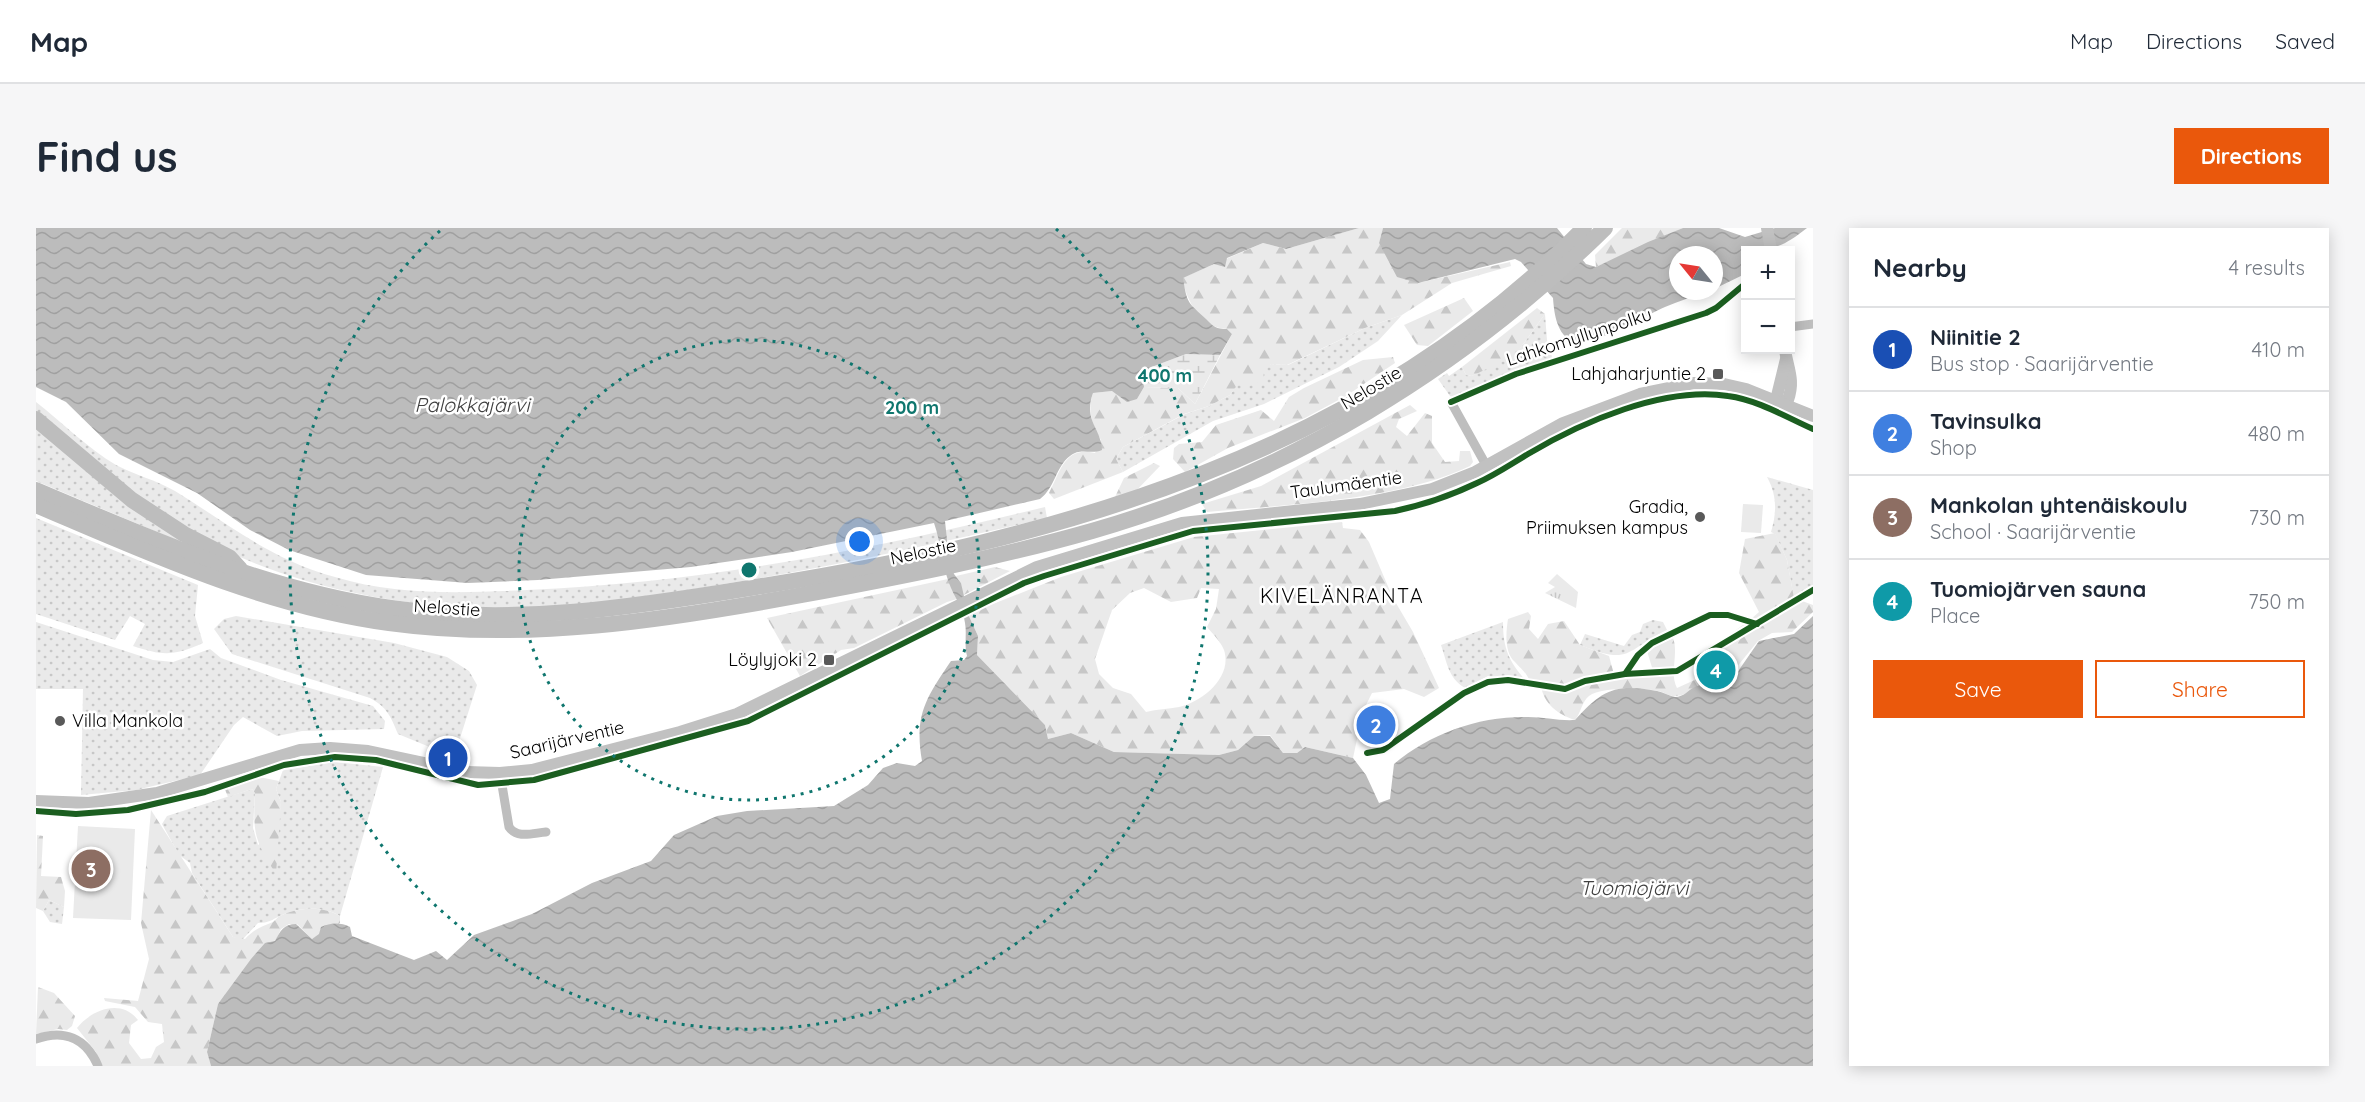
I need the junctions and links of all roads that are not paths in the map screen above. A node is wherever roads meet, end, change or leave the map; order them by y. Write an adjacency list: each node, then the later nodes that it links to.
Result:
1 (1605, 228): 3 (highway, Nelostie)
2 (1767, 228): 4 (main road)
3 (1583, 236): 16 (highway, Nelostie)
4 (1770, 246)
5 (1813, 324): 6 (street)
6 (1795, 326)
7 (1786, 354): 8 (main road)
8 (1782, 399): 10 (main road, Taulumäentie); 11 (main road, Taulumäentie); 13 (main road, Taulumäentie)
9 (1451, 402): 13 (street)
10 (1813, 411)
11 (1813, 416)
12 (36, 419): 17 (highway)
13 (1486, 465): 18 (main road, Taulumäentie)
14 (36, 490): 17 (highway, Nelostie)
15 (36, 505): 16 (highway, Nelostie)
16 (947, 559): 17 (highway, Nelostie)
17 (245, 575)
18 (947, 610): 19 (main road, Saarijärventie)
19 (500, 773): 20 (main road, Saarijärventie); 21 (street)
20 (36, 801)
21 (546, 832)
22 (36, 1039): 23 (street)
23 (98, 1066)

